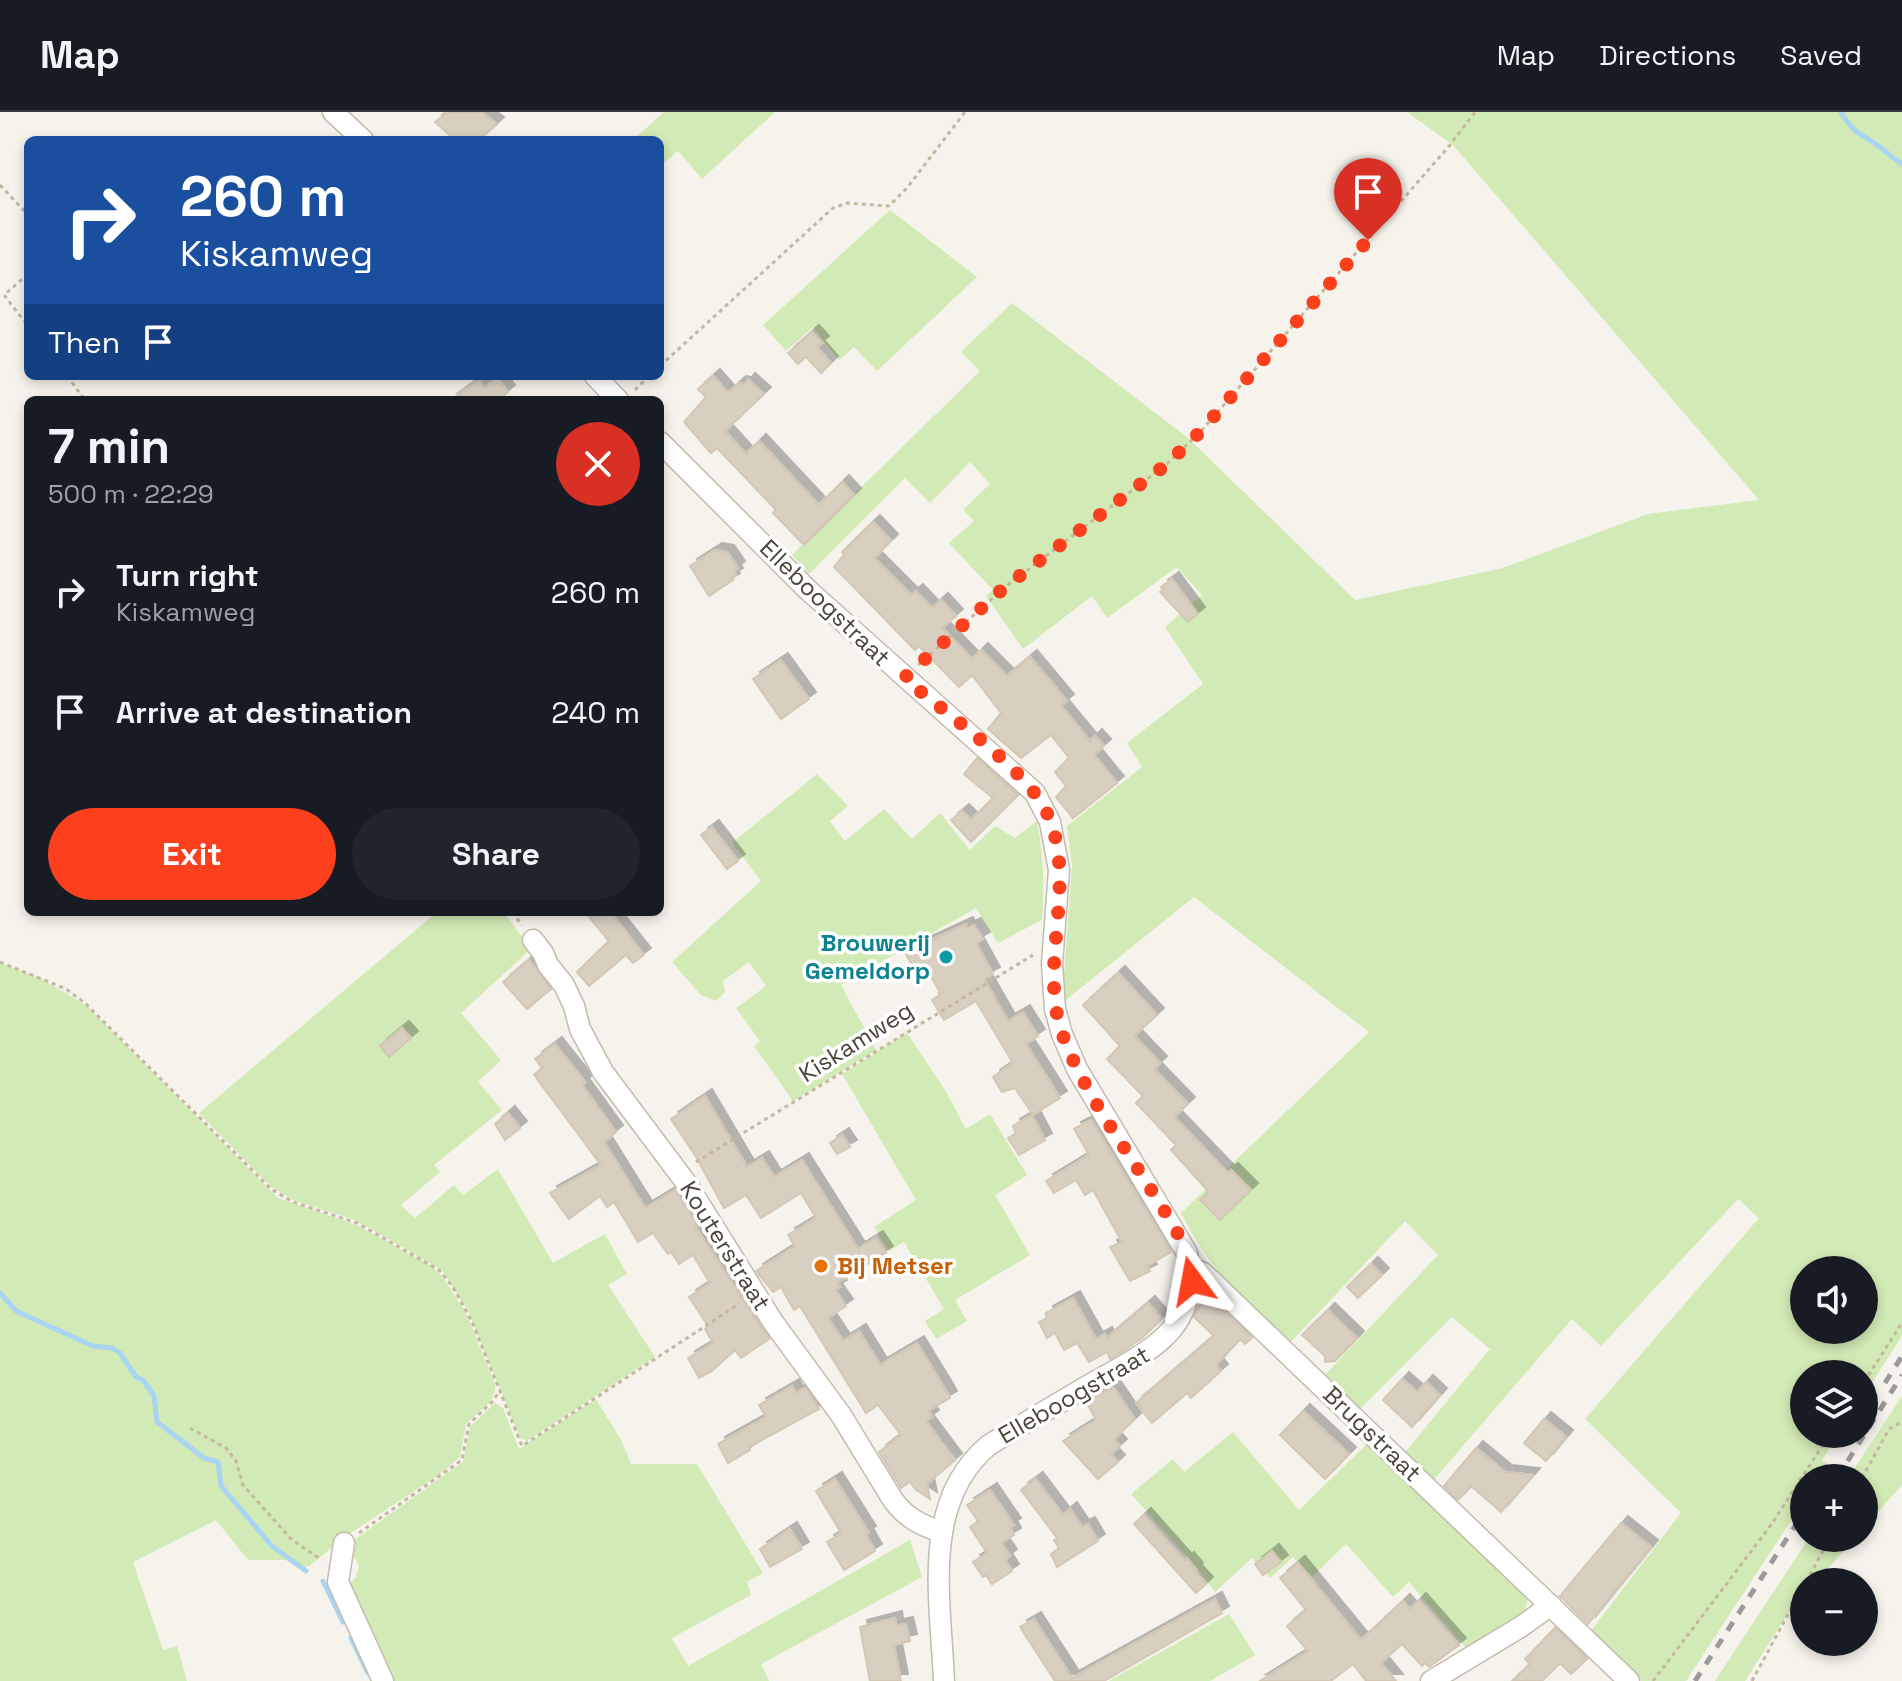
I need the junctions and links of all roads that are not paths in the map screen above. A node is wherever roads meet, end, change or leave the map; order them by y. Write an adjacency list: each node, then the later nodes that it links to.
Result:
1 (333, 112): 2 (street)
2 (359, 136)
3 (601, 380): 4 (street)
4 (625, 396)
5 (664, 446): 7 (street, Elleboogstraat)
6 (533, 940): 8 (street, Kouterstraat)
7 (1190, 1267): 8 (street, Elleboogstraat); 10 (street, Brugstraat)
8 (941, 1532): 12 (street, Elleboogstraat)
9 (344, 1543): 11 (street)
10 (1551, 1605): 13 (street); 14 (street, Brugstraat)
11 (383, 1681)
12 (944, 1681)
13 (1431, 1681)
14 (1629, 1681)

